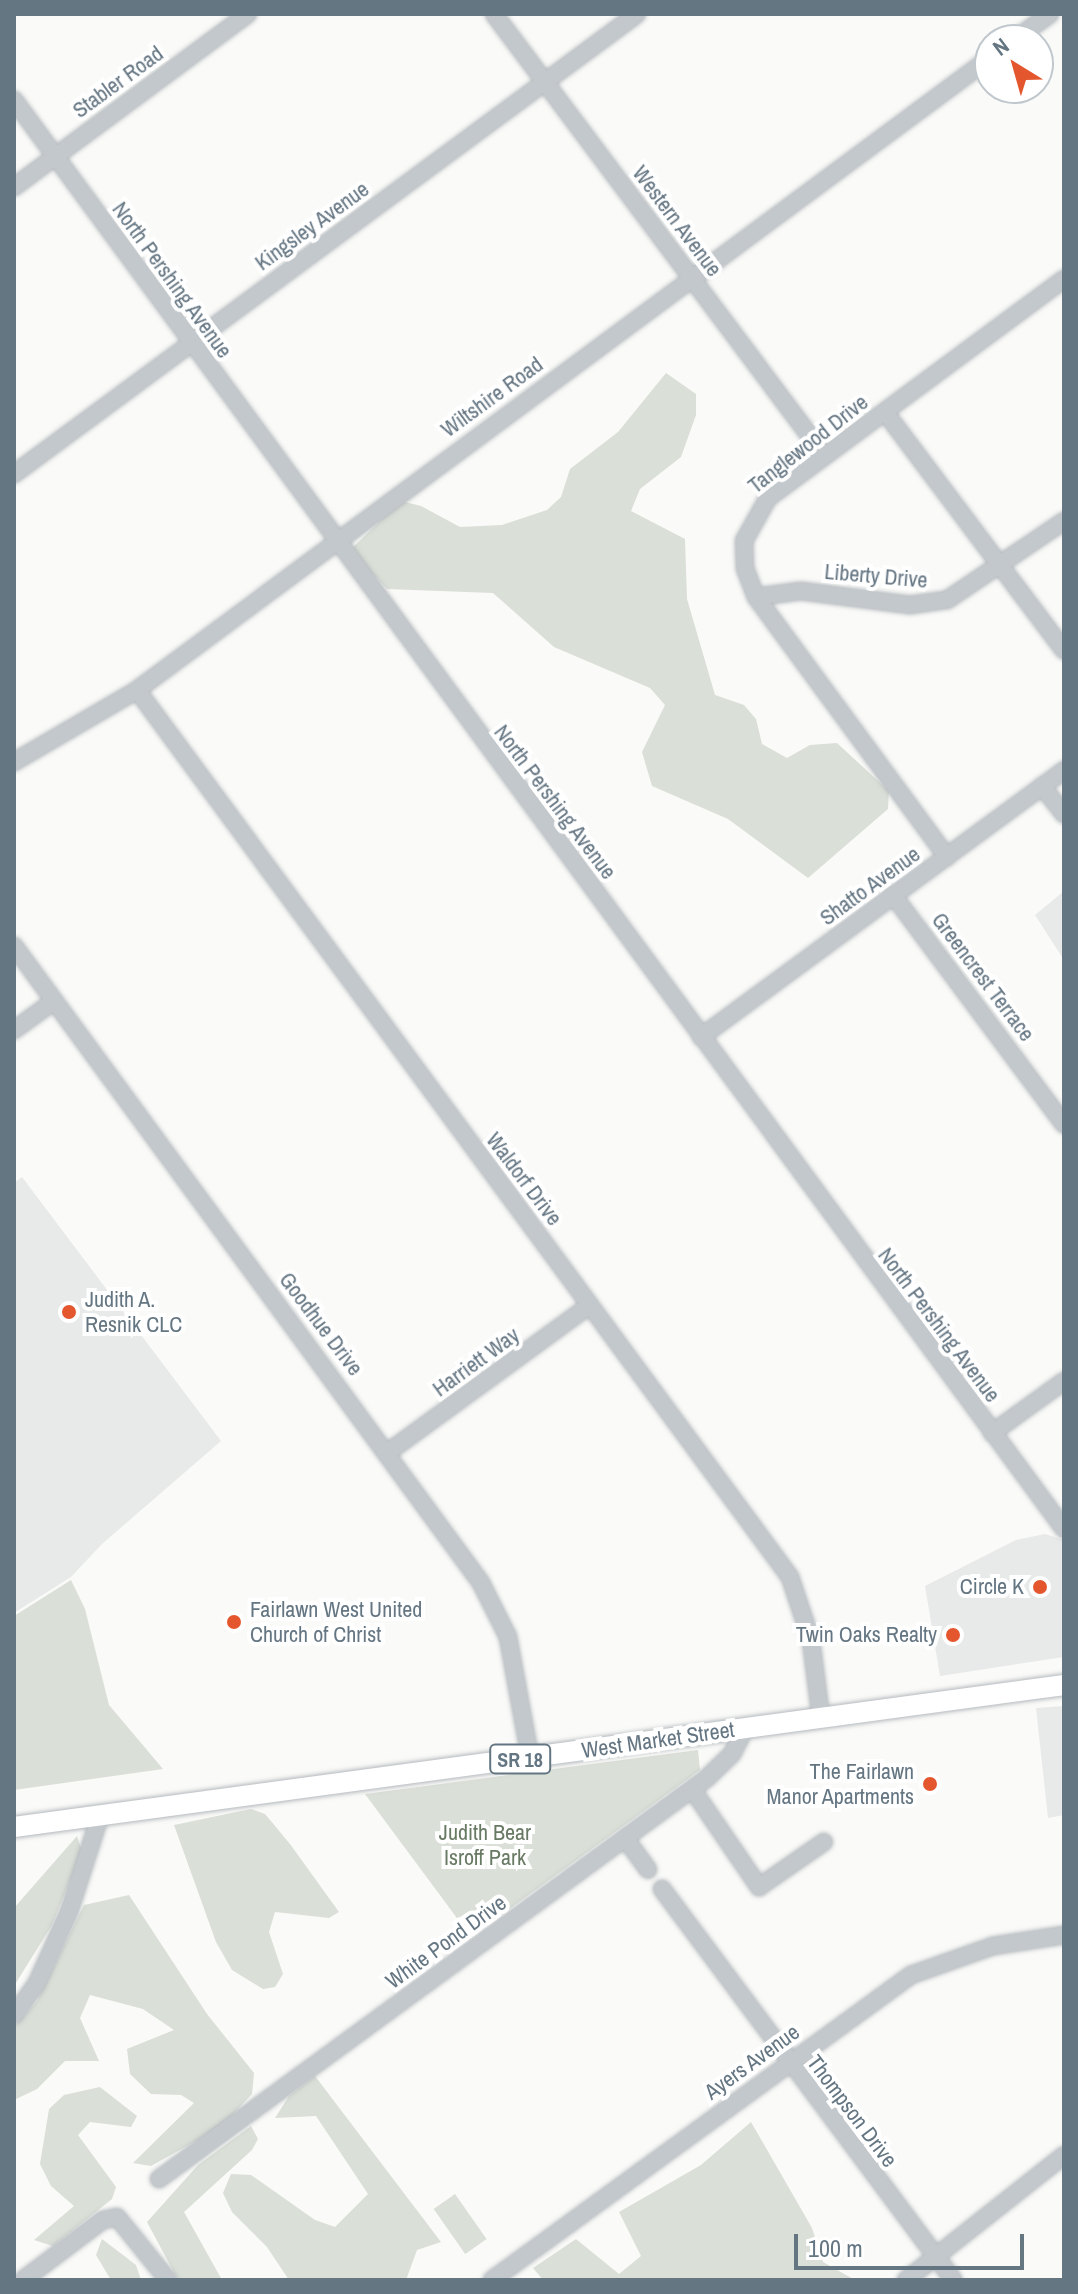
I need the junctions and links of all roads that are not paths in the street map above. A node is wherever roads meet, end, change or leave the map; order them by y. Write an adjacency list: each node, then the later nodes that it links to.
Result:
1 (248, 14): 7 (street, Stabler Road)
2 (494, 14): 5 (street, Western Avenue)
3 (637, 14): 5 (street, Kingsley Avenue)
4 (974, 70): 9 (street, Wiltshire Road)
5 (545, 82): 9 (street, Western Avenue); 11 (street, Kingsley Avenue)
6 (14, 100): 7 (street, North Pershing Avenue)
7 (55, 156): 8 (street, Stabler Road); 11 (street, North Pershing Avenue)
8 (14, 187)
9 (692, 277): 13 (street, Western Avenue); 16 (street, Wiltshire Road)
10 (1064, 279): 12 (street, Tanglewood Drive)
11 (191, 342): 14 (street, Kingsley Avenue); 16 (street, North Pershing Avenue)
12 (885, 412): 13 (street, Tanglewood Drive); 17 (street)
13 (824, 455): 18 (street, Tanglewood Drive)
14 (14, 474)
15 (1064, 521): 17 (street, Liberty Drive)
16 (336, 540): 20 (street, Wiltshire Road); 30 (street, North Pershing Avenue)
17 (1001, 568): 18 (street, Liberty Drive); 19 (street)
18 (756, 597): 25 (street, Tanglewood Drive)
19 (1064, 650)
20 (137, 690): 21 (street, Wiltshire Road); 32 (street, Waldorf Drive)
21 (14, 762)
22 (1064, 770): 23 (street, Shatto Avenue)
23 (1042, 786): 24 (street); 25 (street, Shatto Avenue)
24 (1064, 814)
25 (947, 857): 26 (street, Shatto Avenue)
26 (893, 895): 30 (street, Shatto Avenue); 31 (street, Greencrest Terrace)
27 (14, 946): 28 (street, Goodhue Drive)
28 (54, 1001): 29 (street); 35 (street, Goodhue Drive)
29 (14, 1030)
30 (701, 1037): 34 (street, North Pershing Avenue)
31 (1064, 1124)
32 (590, 1305): 35 (street, Harriett Way); 38 (street, Waldorf Drive)
33 (1064, 1381): 34 (street)
34 (992, 1433): 36 (street, North Pershing Avenue)
35 (387, 1453): 40 (street, Goodhue Drive)
36 (1064, 1529)
37 (1064, 1685): 38 (main road, West Market Street / SR 18)
38 (821, 1718): 39 (main road, West Market Street / SR 18)
39 (745, 1728): 40 (main road, West Market Street / SR 18); 41 (street, White Pond Drive)
40 (530, 1757): 42 (main road, West Market Street / SR 18)
41 (692, 1789): 44 (street, White Pond Drive); 45 (street)
42 (100, 1816): 43 (main road, West Market Street / SR 18); 49 (street)
43 (14, 1827)
44 (625, 1838): 46 (street); 52 (street, White Pond Drive)
45 (824, 1842)
46 (648, 1870)
47 (662, 1889): 50 (street, Thompson Drive)
48 (1064, 1935): 50 (street, Ayers Avenue)
49 (14, 2015)
50 (789, 2063): 53 (street, Thompson Drive); 56 (street, Ayers Avenue)
51 (1064, 2155): 53 (street)
52 (159, 2179)
53 (936, 2258): 57 (street); 58 (street, Thompson Drive)
54 (23, 2280): 55 (street)
55 (168, 2280)
56 (492, 2280)
57 (906, 2280)
58 (953, 2280)

